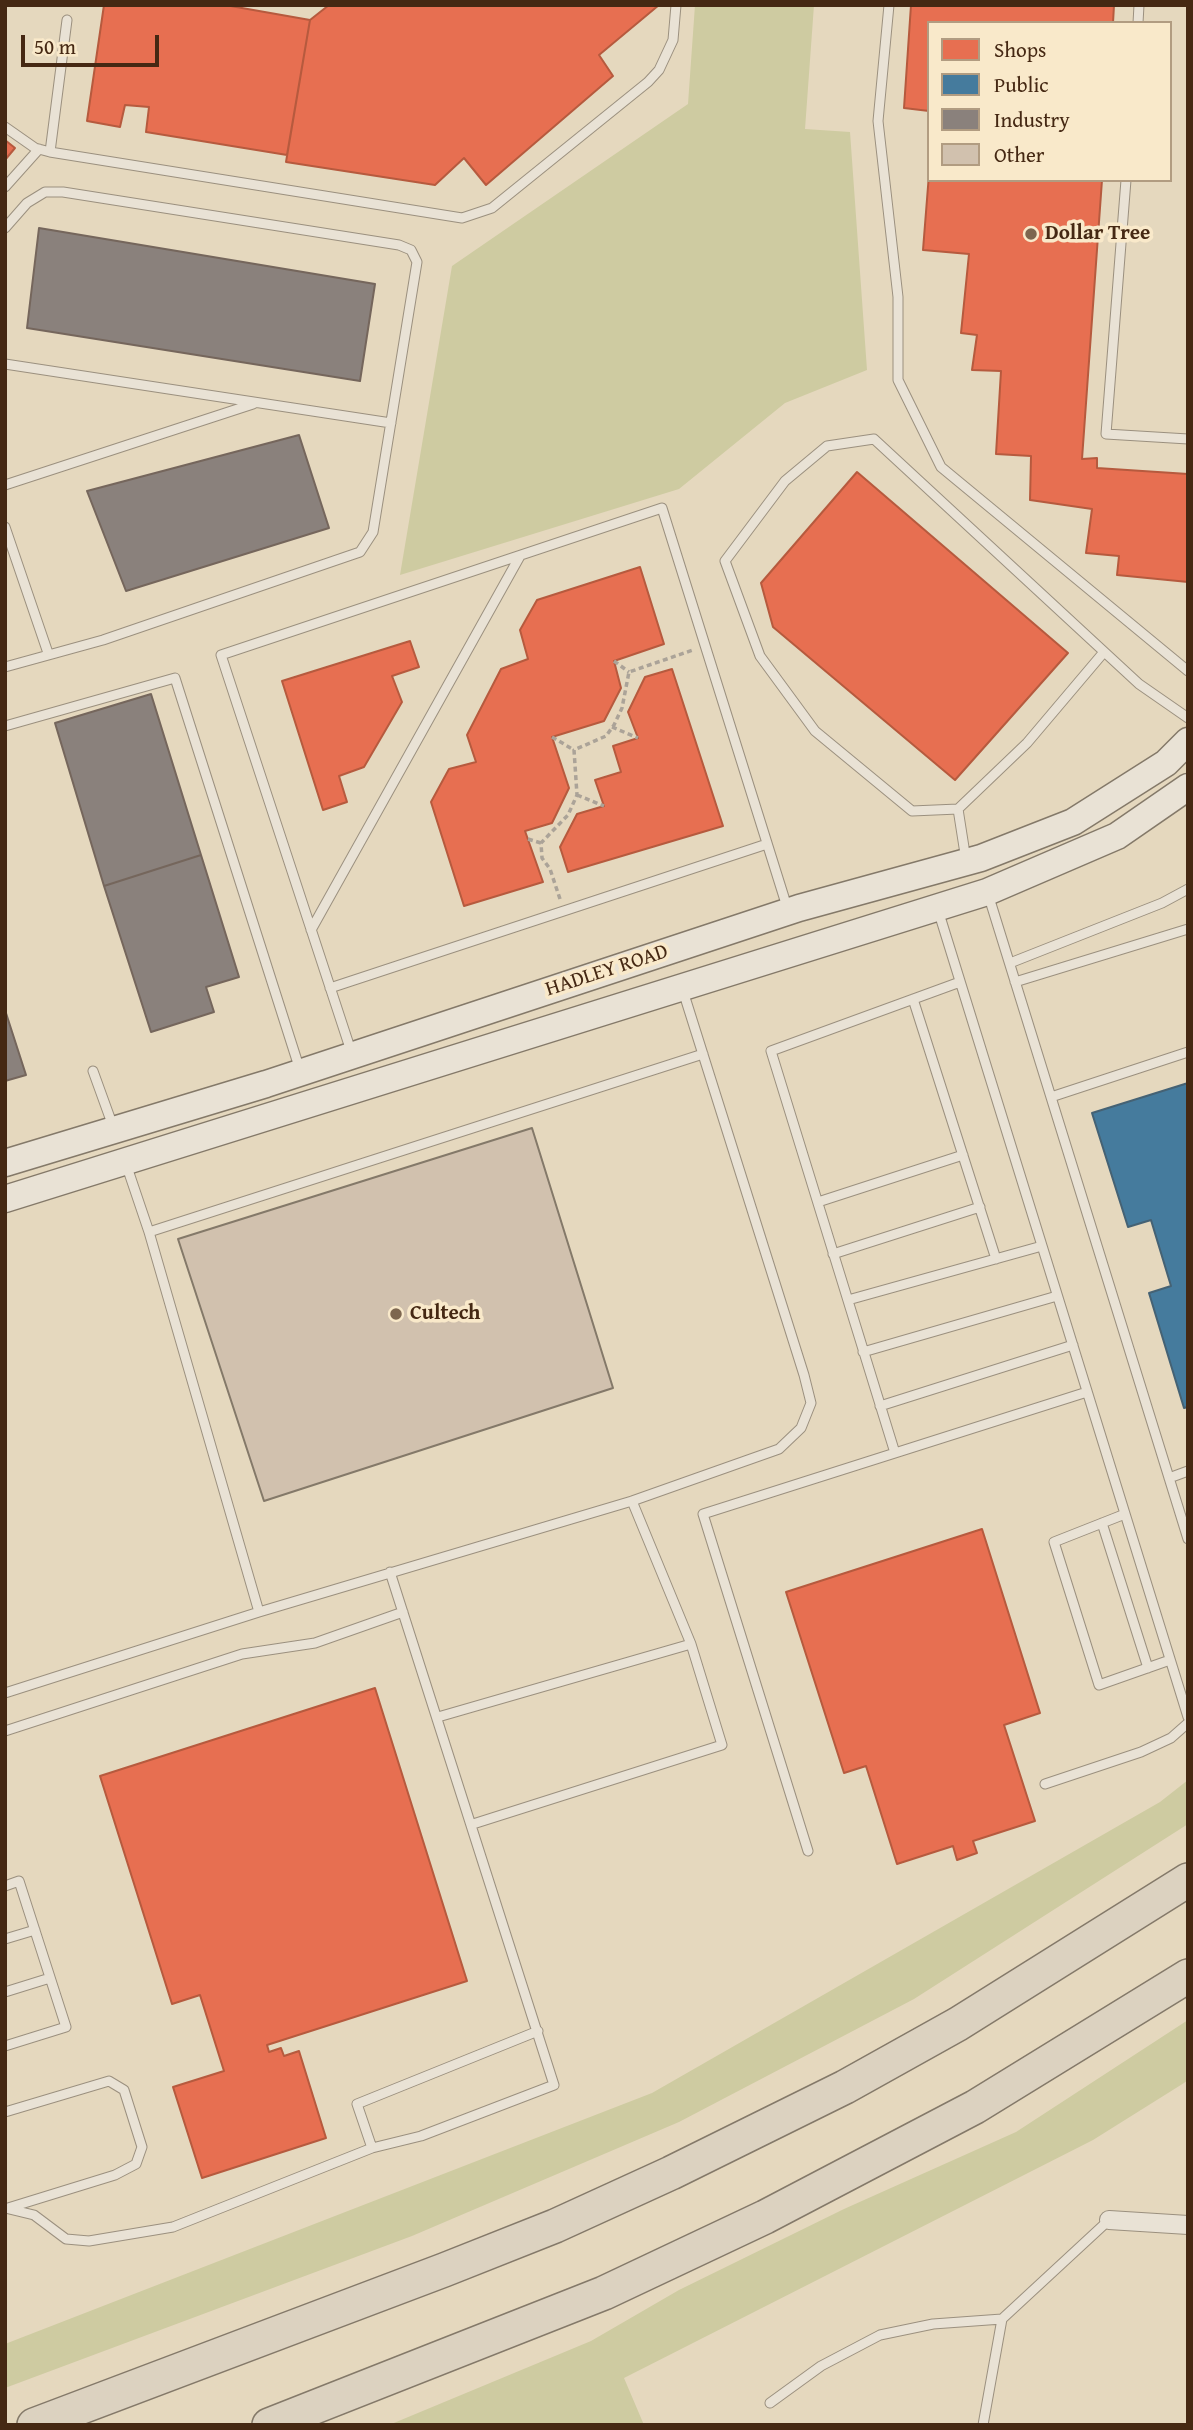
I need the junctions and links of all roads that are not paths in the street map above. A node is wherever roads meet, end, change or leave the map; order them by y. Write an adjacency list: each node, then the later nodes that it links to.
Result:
1 (676, 5): 6 (lane)
2 (889, 5): 20 (lane)
3 (67, 20): 6 (lane)
4 (5, 127): 5 (lane)
5 (39, 149): 6 (lane); 8 (lane)
6 (50, 152)
7 (1126, 182): 13 (lane)
8 (5, 187)
9 (5, 228): 12 (lane)
10 (5, 364): 11 (lane)
11 (256, 403): 12 (lane); 14 (lane)
12 (391, 423): 18 (lane)
13 (1188, 439)
14 (5, 485)
15 (5, 527): 18 (lane)
16 (520, 556): 26 (lane); 33 (lane); 33 (lane)
17 (1104, 652): 21 (lane); 25 (lane); 25 (lane)
18 (48, 653): 19 (lane)
19 (5, 667)
20 (1187, 669)
21 (1188, 718)
22 (5, 726): 44 (lane)
23 (1188, 741): 27 (main road, HADLEY ROAD)
24 (1188, 787): 29 (main road, HADLEY ROAD)
25 (958, 808): 27 (lane)
26 (767, 844): 31 (lane); 37 (lane)
27 (973, 860): 29 (main road); 31 (main road, HADLEY ROAD)
28 (1188, 889): 34 (lane)
29 (987, 892): 30 (main road, HADLEY ROAD); 34 (lane)
30 (937, 908): 35 (lane); 38 (main road, HADLEY ROAD)
31 (788, 911): 42 (main road, HADLEY ROAD)
32 (1188, 929): 36 (lane)
33 (311, 930): 37 (lane)
34 (1010, 963): 36 (lane)
35 (960, 982): 39 (lane); 54 (lane)
36 (1015, 982): 45 (lane)
37 (331, 988): 42 (lane)
38 (682, 988): 41 (lane); 49 (main road, HADLEY ROAD)
39 (913, 999): 47 (lane); 51 (lane)
40 (1188, 1052): 45 (lane)
41 (703, 1054): 53 (lane); 66 (lane)
42 (352, 1055): 44 (main road, HADLEY ROAD)
43 (93, 1071): 46 (lane)
44 (301, 1072): 46 (main road, HADLEY ROAD)
45 (1051, 1097): 65 (lane)
46 (114, 1130): 48 (main road, HADLEY ROAD)
47 (963, 1155): 51 (lane); 52 (lane)
48 (5, 1163)
49 (125, 1163): 50 (main road, HADLEY ROAD); 53 (lane)
50 (5, 1199)
51 (818, 1202): 55 (lane)
52 (979, 1206): 55 (lane); 56 (lane)
53 (149, 1232): 71 (lane)
54 (1042, 1247): 56 (lane); 57 (lane)
55 (833, 1254): 58 (lane)
56 (996, 1259): 58 (lane)
57 (1057, 1296): 59 (lane); 60 (lane)
58 (848, 1300): 60 (lane)
59 (1073, 1345): 61 (lane); 62 (lane)
60 (863, 1352): 62 (lane)
61 (1087, 1392): 63 (lane); 67 (lane)
62 (880, 1406): 63 (lane)
63 (895, 1453): 83 (lane)
64 (1188, 1471): 65 (lane)
65 (1169, 1478): 69 (lane)
66 (632, 1501): 70 (lane); 73 (lane)
67 (1125, 1514): 68 (lane); 74 (lane)
68 (1102, 1523): 75 (lane); 75 (lane)
69 (1188, 1539)
70 (390, 1573): 71 (lane); 72 (lane)
71 (260, 1612): 76 (lane)
72 (403, 1612): 77 (lane); 80 (lane)
73 (691, 1644): 77 (lane); 82 (lane)
74 (1170, 1660): 75 (lane); 78 (lane)
75 (1148, 1668)
76 (5, 1693)
77 (438, 1717): 82 (lane)
78 (1188, 1717)
79 (1188, 1723): 81 (lane)
80 (5, 1731)
81 (1045, 1784)
82 (473, 1824): 91 (lane)
83 (808, 1851)
84 (1188, 1880): 100 (highway)
85 (5, 1886): 86 (lane)
86 (34, 1930): 87 (lane); 89 (lane)
87 (5, 1939)
88 (1188, 1976): 101 (highway)
89 (50, 1978): 90 (lane); 92 (lane)
90 (5, 1992)
91 (538, 2031): 94 (lane); 94 (lane)
92 (5, 2046)
93 (5, 2112): 95 (lane)
94 (372, 2148): 95 (lane)
95 (6, 2209)
96 (1109, 2220): 97 (street); 98 (lane)
97 (1188, 2225)
98 (1002, 2319): 99 (lane); 102 (lane)
99 (771, 2403)
100 (34, 2425)
101 (268, 2425)
102 (983, 2425)

